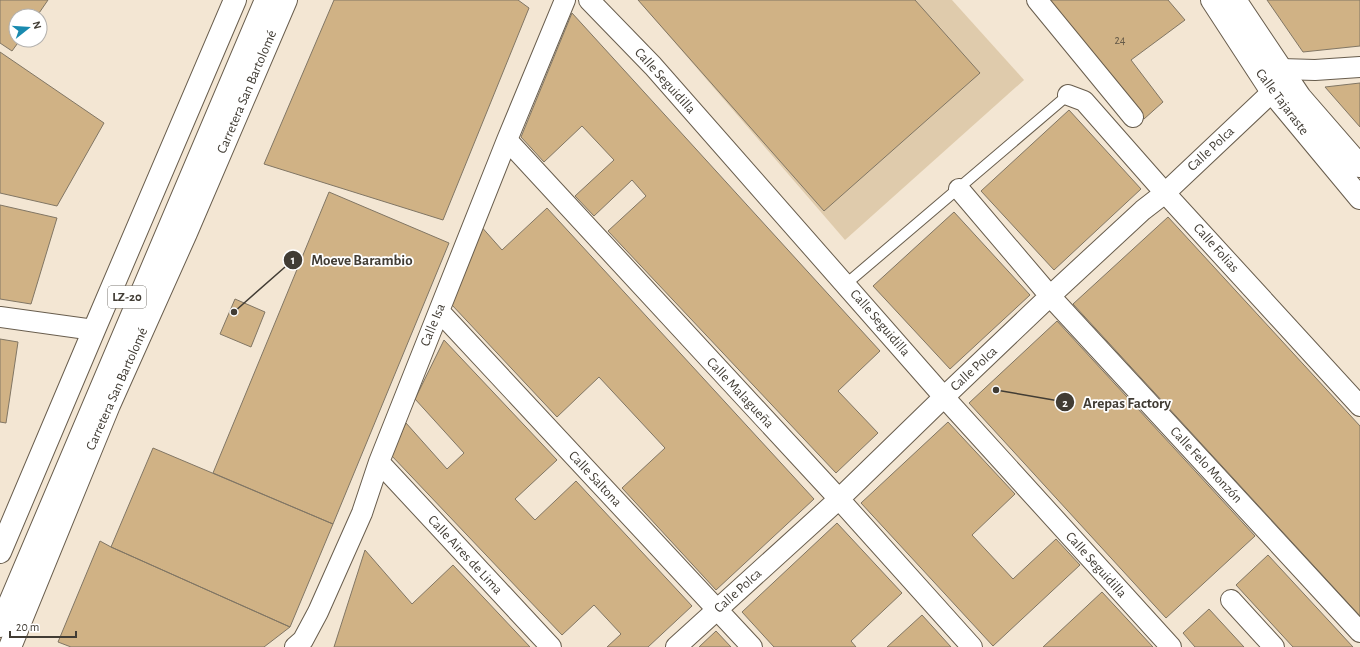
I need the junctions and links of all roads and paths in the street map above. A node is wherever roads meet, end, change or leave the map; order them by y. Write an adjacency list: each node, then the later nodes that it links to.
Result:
1 (235, 0): 25 (street)
2 (254, 0): 33 (street, Carretera San Bartolomé / LZ-20)
3 (266, 0): 20 (street, Carretera San Bartolomé / LZ-20)
4 (286, 0): 27 (street, Carretera San Bartolomé)
5 (565, 0): 15 (street, Calle Isa)
6 (589, 0): 21 (street, Calle Seguidilla)
7 (1037, 0): 14 (street)
8 (1212, 0): 12 (street, Calle Tajaraste)
9 (1235, 0): 11 (street, Calle Tajaraste)
10 (1360, 66): 11 (street)
11 (1281, 69): 16 (street, Calle Tajaraste)
12 (1272, 92): 18 (street, Calle Polca); 19 (street, Calle Tajaraste)
13 (1068, 95): 17 (lane); 18 (street, Calle Folias)
14 (1133, 117)
15 (507, 140): 23 (street, Calle Isa); 30 (street, Calle Malagueña)
16 (1360, 166)
17 (958, 189): 21 (lane); 22 (street, Calle Felo Monzón)
18 (1165, 193): 22 (street, Calle Polca); 28 (street, Calle Folias)
19 (1360, 198)
20 (152, 269): 27 (street); 32 (street, Carretera San Bartolomé / LZ-20)
21 (846, 284): 26 (street, Calle Seguidilla)
22 (1050, 296): 26 (street, Calle Polca); 37 (street, Calle Felo Monzón)
23 (439, 311): 29 (street, Calle Isa); 35 (street, Calle Saltona)
24 (0, 317): 25 (street)
25 (94, 330): 31 (street)
26 (944, 397): 30 (street, Calle Polca); 44 (street, Calle Seguidilla)
27 (109, 405): 32 (street); 38 (street, Carretera San Bartolomé)
28 (1360, 406)
29 (379, 462): 39 (street, Calle Isa); 40 (street, Calle Aires de Lima)
30 (839, 499): 35 (street, Calle Polca); 43 (street, Calle Malagueña)
31 (0, 552)
32 (30, 556): 36 (street, Carretera San Bartolomé / LZ-20)
33 (0, 594)
34 (1231, 600): 45 (street)
35 (718, 610): 41 (street, Calle Polca); 42 (street, Calle Saltona)
36 (0, 626)
37 (1360, 632)
38 (10, 647)
39 (295, 647)
40 (551, 647)
41 (676, 647)
42 (752, 647)
43 (972, 647)
44 (1171, 647)
45 (1274, 647)

